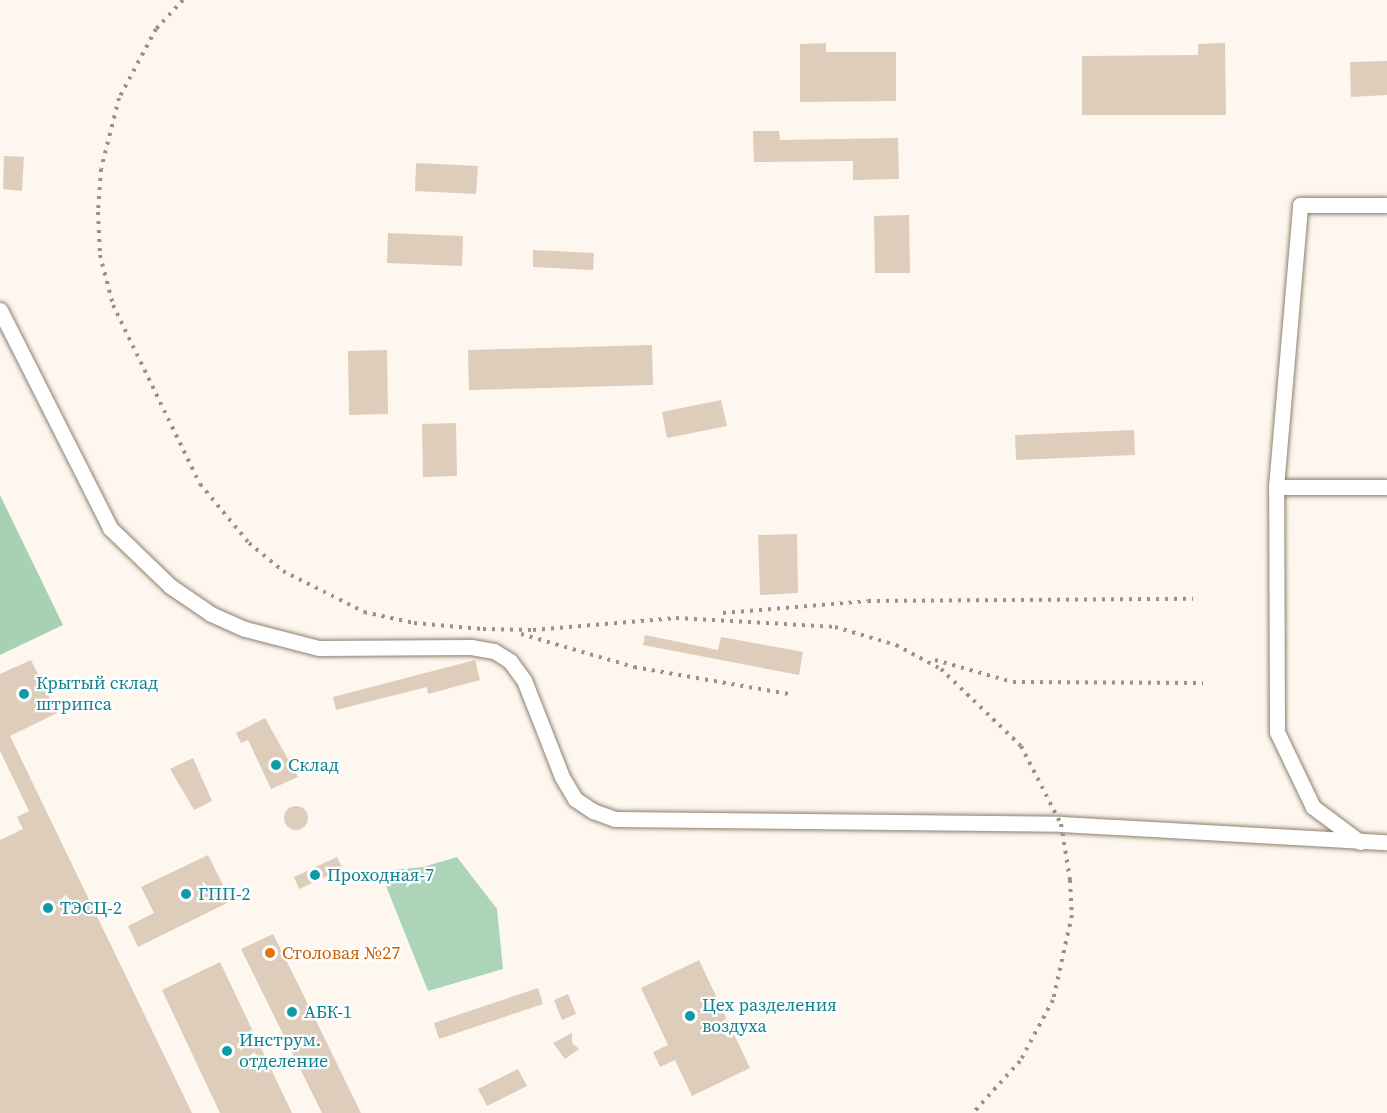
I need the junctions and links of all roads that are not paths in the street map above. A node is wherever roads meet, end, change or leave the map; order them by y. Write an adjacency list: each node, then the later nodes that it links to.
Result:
1 (1387, 205): 3 (street)
2 (0, 310): 5 (street)
3 (1276, 487): 4 (street); 5 (street)
4 (1387, 487)
5 (1360, 842): 6 (street)
6 (1387, 842)

